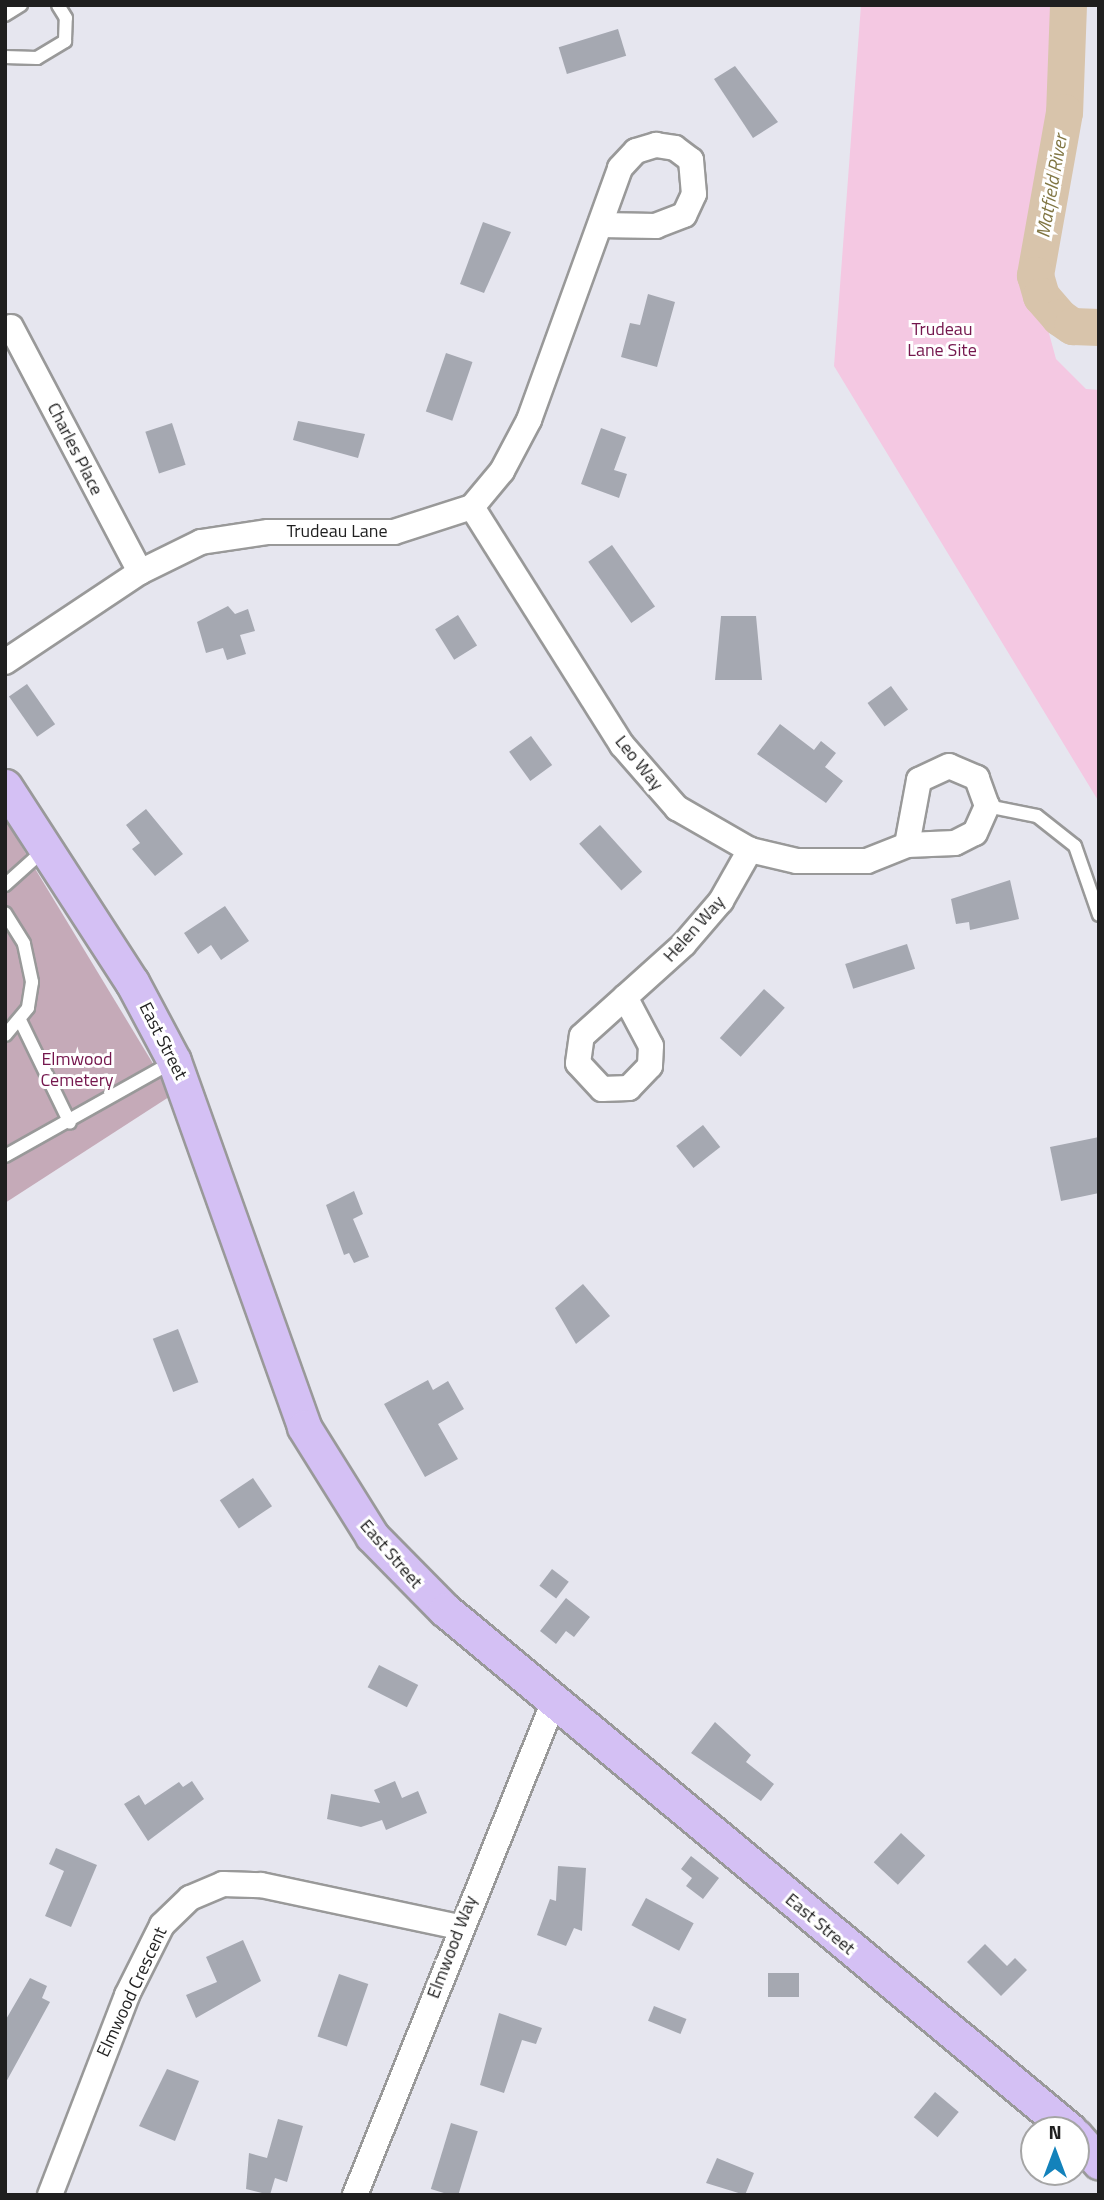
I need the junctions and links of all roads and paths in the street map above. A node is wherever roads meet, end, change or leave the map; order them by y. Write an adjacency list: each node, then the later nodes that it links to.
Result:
1 (21, 5): 3 (lane)
2 (58, 5): 4 (lane)
3 (5, 15)
4 (5, 58)
5 (601, 225): 7 (street)
6 (11, 327): 8 (street, Charles Place)
7 (472, 507): 8 (street, Trudeau Lane); 14 (street, Leo Way)
8 (140, 572): 9 (street, Trudeau Lane)
9 (5, 662)
10 (5, 786): 13 (street, East Street)
11 (988, 806): 12 (street, Leo Way); 12 (street); 17 (lane)
12 (907, 845): 14 (street, Leo Way)
13 (46, 848): 15 (lane); 21 (street, East Street)
14 (750, 850): 18 (street, Helen Way)
15 (5, 885)
16 (5, 914): 19 (lane)
17 (1099, 915)
18 (625, 997)
19 (20, 1020): 20 (lane); 22 (lane)
20 (5, 1035)
21 (174, 1061): 22 (lane); 24 (street, East Street)
22 (70, 1123): 23 (lane)
23 (5, 1156)
24 (554, 1701): 25 (street, Elmwood Way); 26 (street, East Street)
25 (458, 1927): 27 (street, Elmwood Crescent); 28 (street, Elmwood Way)
26 (1054, 2116)
27 (50, 2195)
28 (355, 2195)

